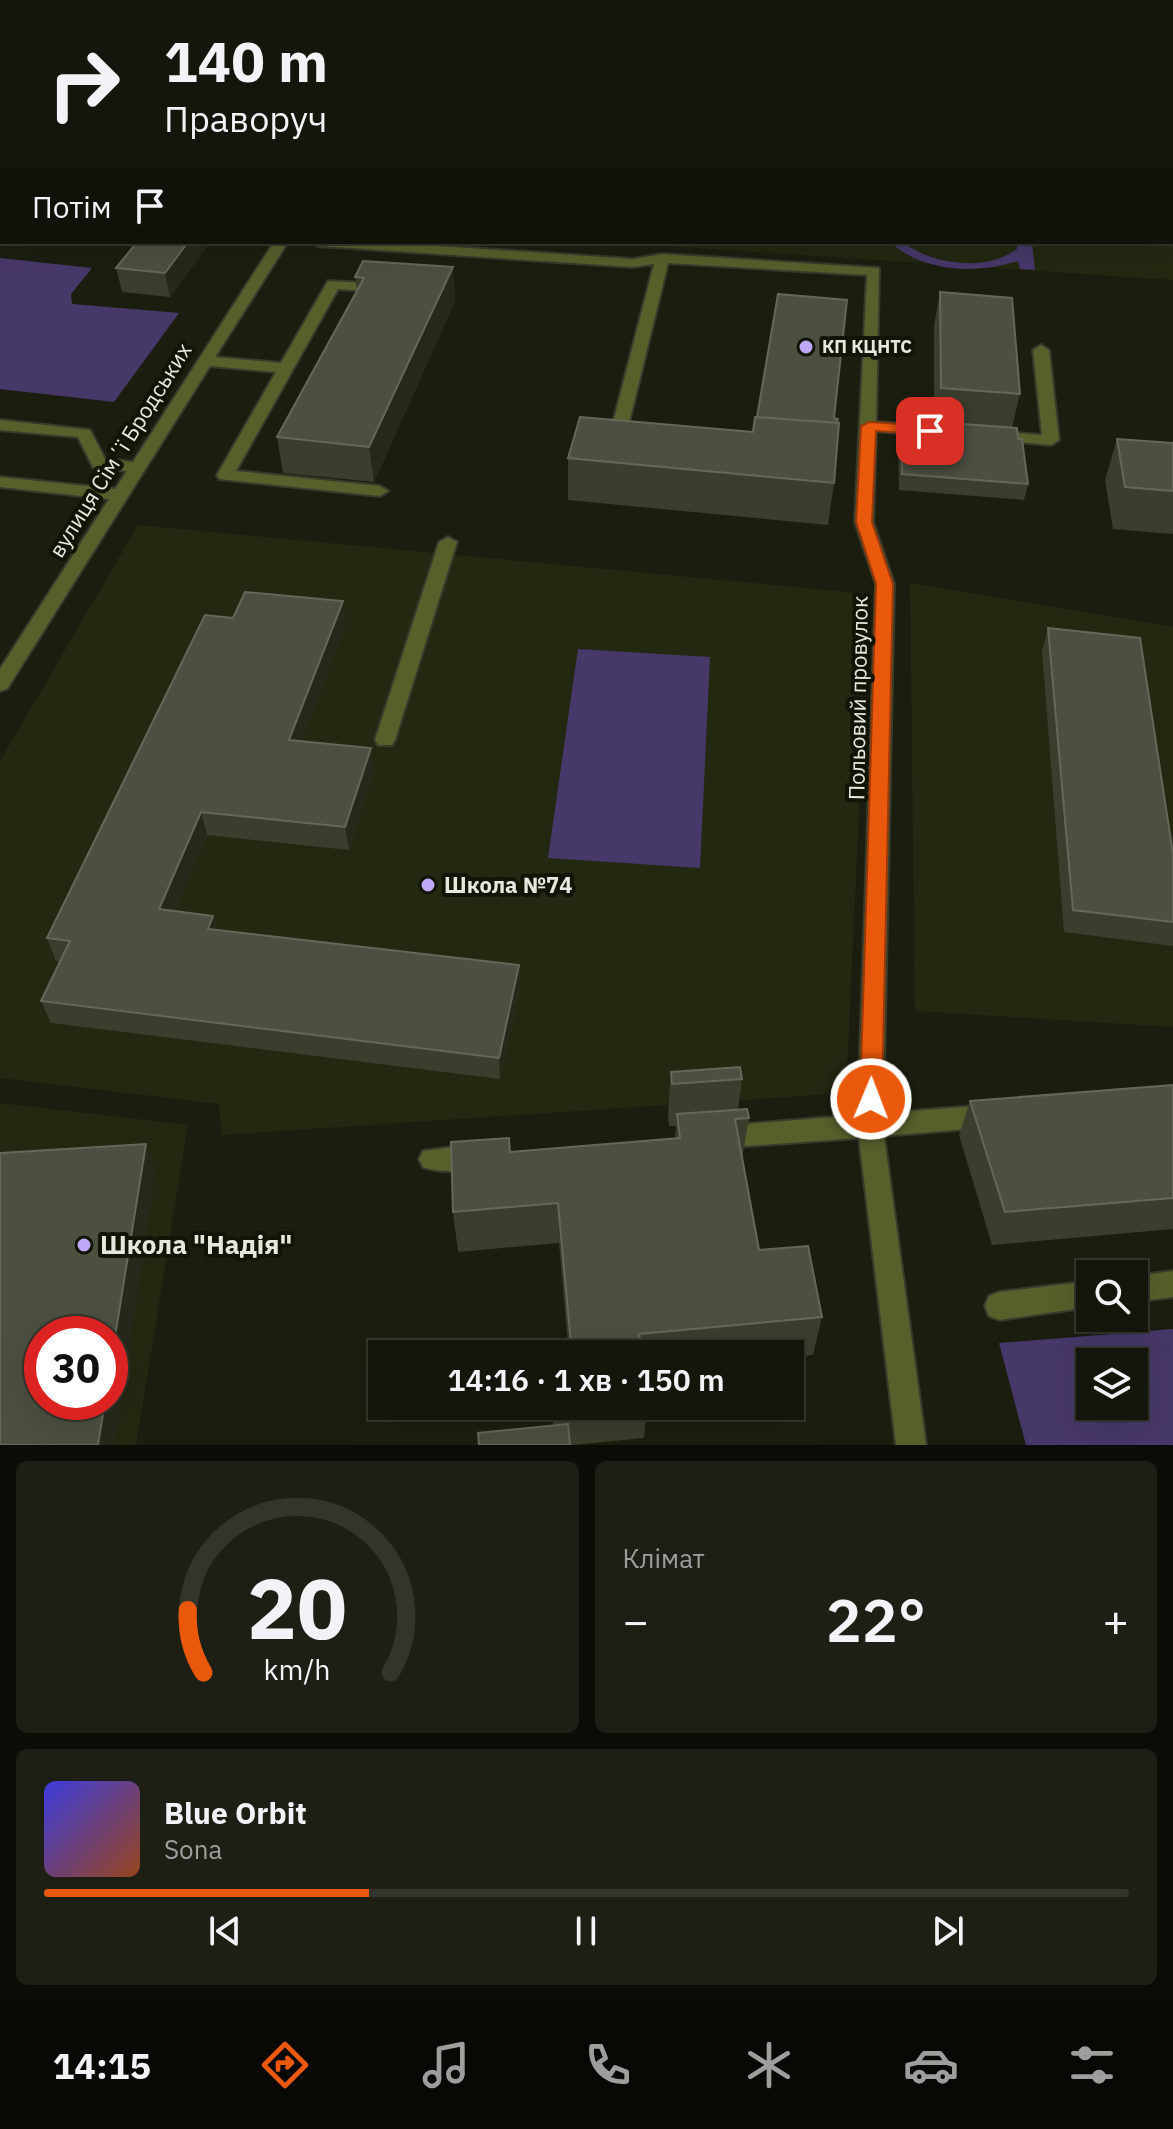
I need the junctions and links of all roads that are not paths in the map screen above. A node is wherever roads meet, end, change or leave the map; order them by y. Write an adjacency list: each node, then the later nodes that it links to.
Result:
1 (282, 244): 6 (street, вулиця Сімʼї Бродських)
2 (334, 244): 3 (street, Польовий провулок)
3 (662, 258): 9 (street, Польовий провулок); 10 (street)
4 (397, 289): 7 (street)
5 (1041, 350): 9 (street)
6 (205, 361): 7 (street); 11 (street, вулиця Сімʼї Бродських)
7 (285, 368): 13 (street)
8 (0, 425): 11 (street)
9 (869, 426): 19 (street, Польовий провулок)
10 (648, 441)
11 (138, 467): 14 (street, вулиця Сімʼї Бродських)
12 (0, 482): 14 (street)
13 (380, 491)
14 (121, 495): 16 (street, вулиця Сімʼї Бродських)
15 (448, 542): 17 (street)
16 (0, 684)
17 (385, 740)
18 (1021, 1114): 19 (street)
19 (870, 1126): 20 (street); 27 (street, Польовий провулок)
20 (698, 1139)
21 (495, 1154): 22 (street)
22 (432, 1159)
23 (1173, 1284): 24 (street)
24 (1148, 1287)
25 (1076, 1296): 26 (street)
26 (999, 1306)
27 (911, 1445)

